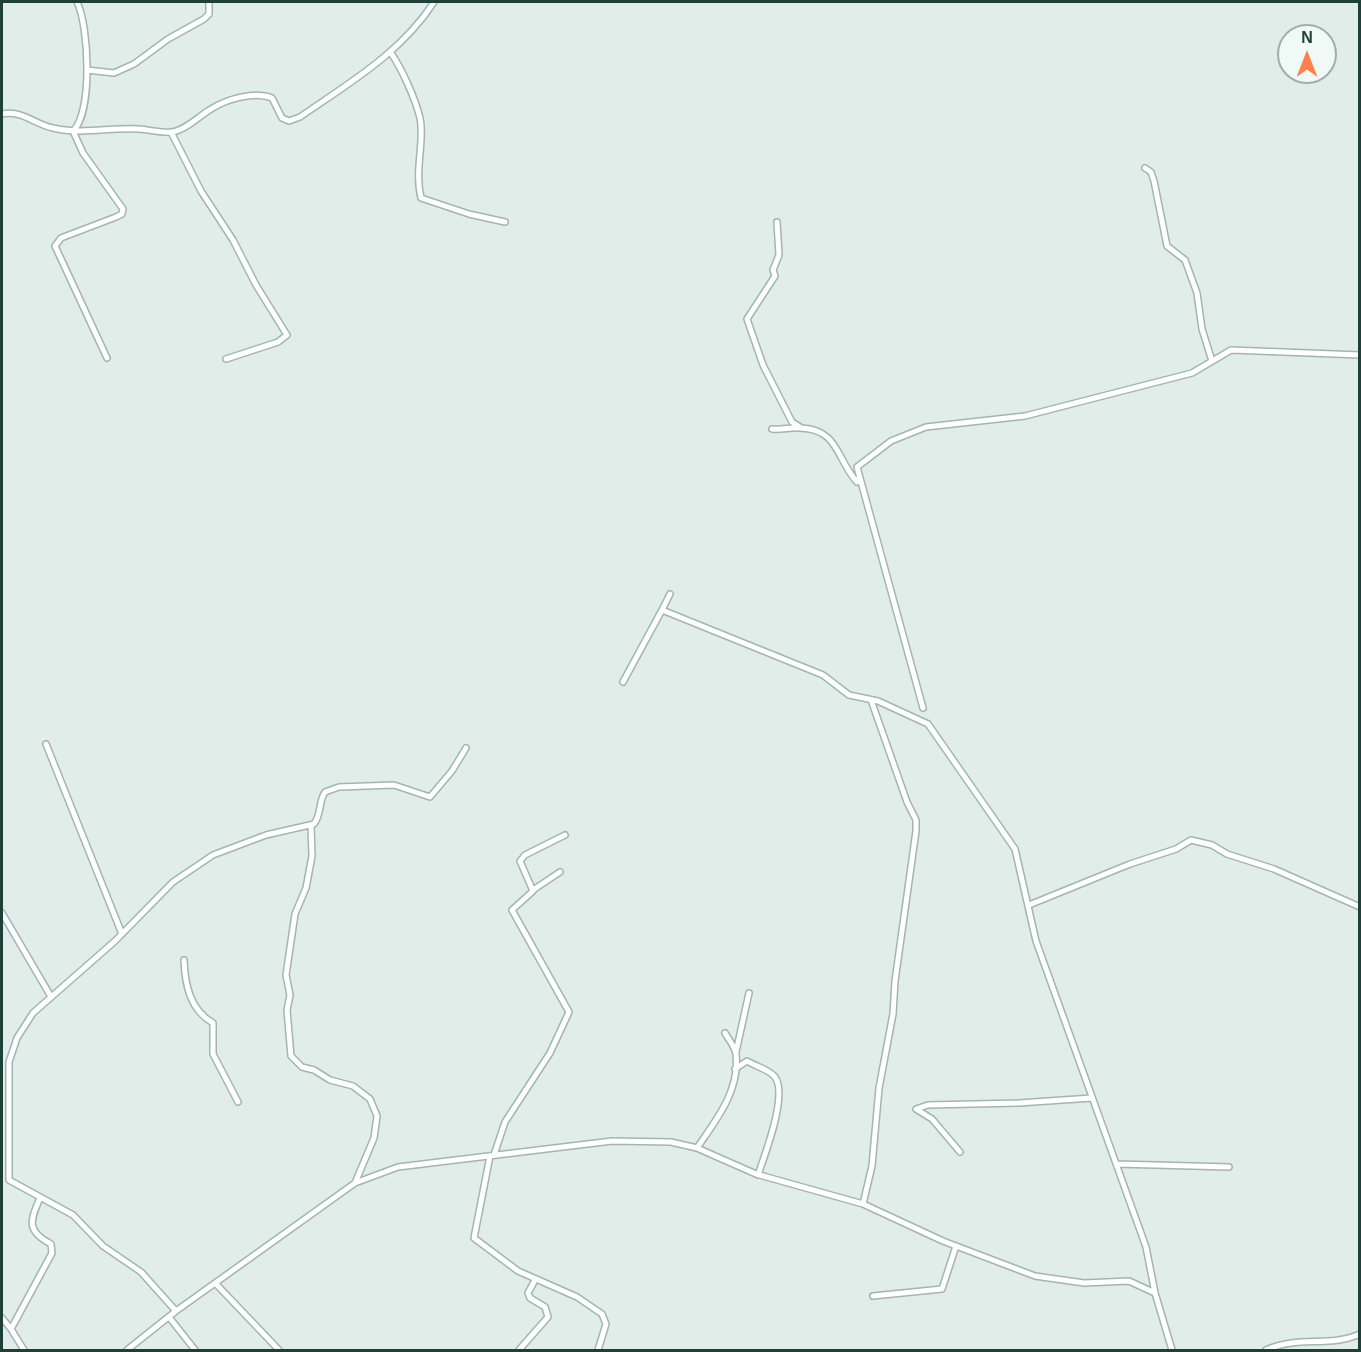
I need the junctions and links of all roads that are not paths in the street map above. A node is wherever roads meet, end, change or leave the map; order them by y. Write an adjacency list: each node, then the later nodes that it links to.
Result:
1 (77, 2): 5 (street)
2 (209, 2): 5 (street)
3 (434, 2): 4 (street)
4 (391, 53): 8 (street); 10 (street)
5 (87, 70): 7 (street)
6 (2, 114): 7 (street)
7 (73, 131): 8 (street); 13 (street)
8 (171, 132): 14 (street)
9 (1146, 168): 15 (street)
10 (505, 222)
11 (777, 222): 16 (street)
12 (1359, 356): 15 (street)
13 (107, 358)
14 (226, 359)
15 (1212, 361): 18 (street)
16 (800, 428): 17 (street); 18 (street)
17 (772, 429)
18 (858, 478): 23 (street)
19 (670, 594): 20 (street)
20 (662, 610): 21 (street); 22 (street)
21 (623, 682)
22 (871, 700): 30 (street); 54 (street)
23 (923, 708)
24 (46, 744): 33 (street)
25 (466, 748): 26 (street)
26 (311, 825): 33 (street); 52 (street)
27 (565, 835): 29 (street)
28 (560, 872): 29 (street)
29 (533, 890): 46 (street)
30 (1029, 905): 31 (street); 42 (street)
31 (1359, 907)
32 (2, 914): 36 (street)
33 (122, 934): 36 (street)
34 (184, 960): 43 (street)
35 (749, 993): 38 (street)
36 (50, 995): 41 (street)
37 (725, 1034): 38 (street)
38 (736, 1052): 39 (street)
39 (735, 1069): 44 (street); 49 (street)
40 (2, 1091): 41 (street)
41 (8, 1096): 51 (street)
42 (1092, 1098): 45 (street); 47 (street)
43 (238, 1102)
44 (697, 1148): 46 (street); 49 (street)
45 (960, 1152)
46 (492, 1156): 52 (street); 56 (street)
47 (1117, 1164): 48 (street); 58 (street)
48 (1229, 1167)
49 (758, 1175): 54 (street)
50 (2, 1178): 51 (street)
51 (9, 1180): 53 (street)
52 (355, 1183): 57 (street)
53 (40, 1198): 60 (street); 63 (street)
54 (863, 1204): 55 (street)
55 (956, 1246): 58 (street); 59 (street)
56 (535, 1280): 69 (street); 70 (street)
57 (216, 1284): 60 (street); 68 (street)
58 (1155, 1293): 71 (street)
59 (873, 1296)
60 (176, 1311): 61 (street)
61 (169, 1317): 66 (street); 67 (street)
62 (2, 1318): 63 (street)
63 (12, 1329): 65 (street)
64 (1359, 1334): 72 (street)
65 (24, 1350)
66 (127, 1350)
67 (195, 1350)
68 (279, 1350)
69 (519, 1350)
70 (598, 1350)
71 (1172, 1350)
72 (1266, 1350)

